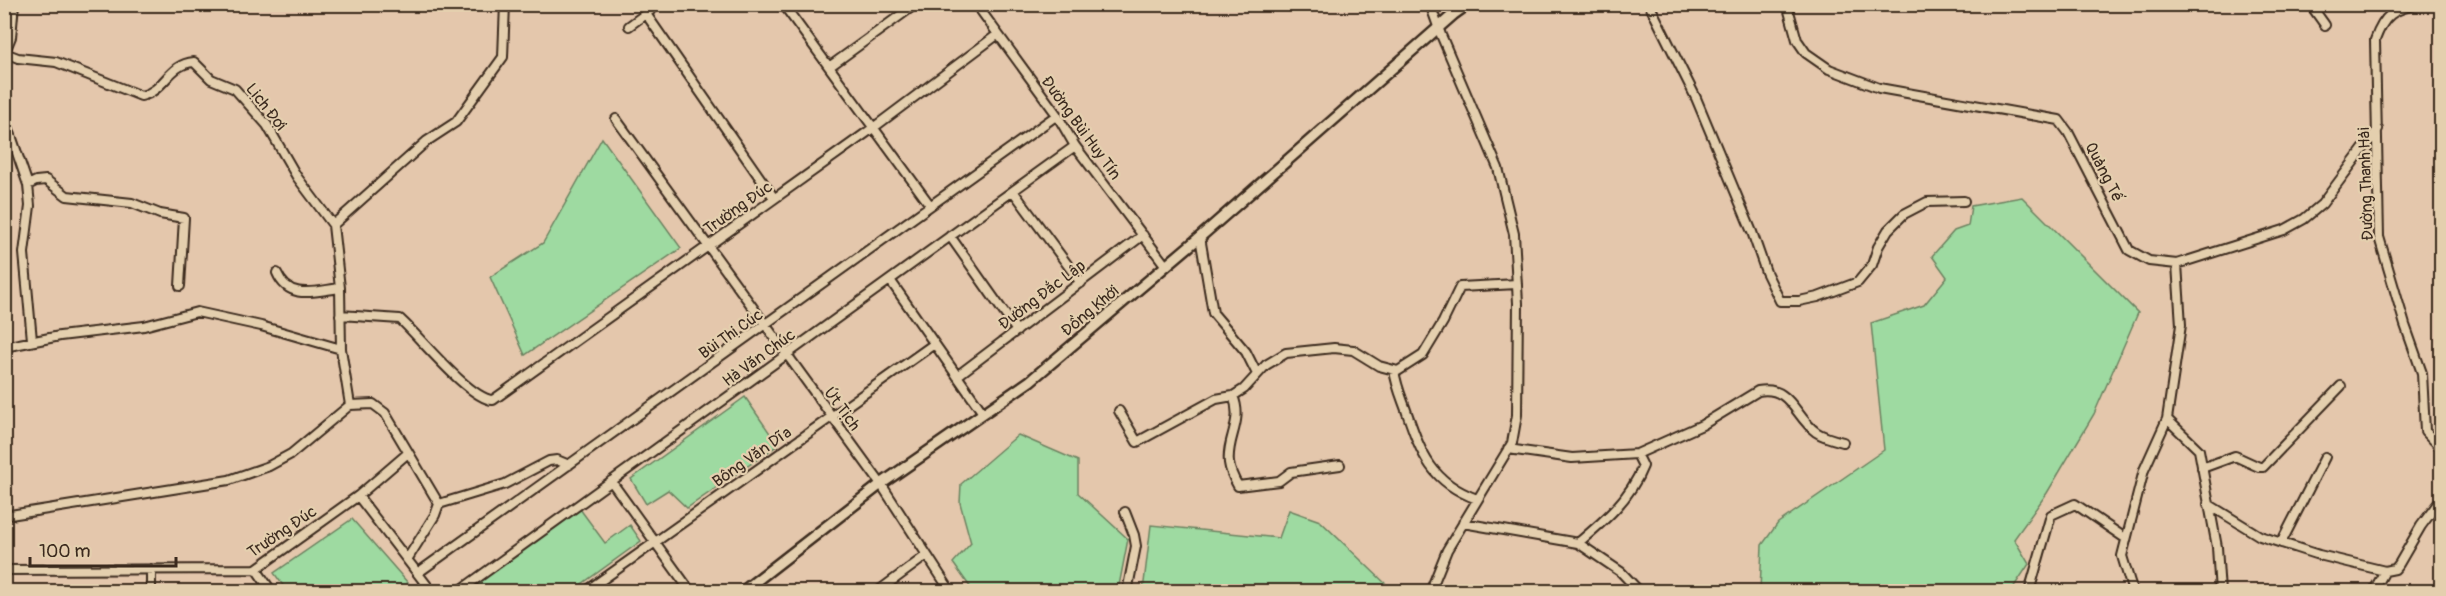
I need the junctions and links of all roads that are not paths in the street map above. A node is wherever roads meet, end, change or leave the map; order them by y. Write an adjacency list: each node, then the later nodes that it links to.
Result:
1 (14, 4): 18 (street)
2 (505, 4): 31 (street)
3 (659, 4): 13 (street)
4 (916, 4): 19 (street)
5 (975, 4): 17 (street, Đường Bùi Huy Tín)
6 (1430, 4): 16 (street)
7 (1468, 4): 16 (street, Đồng Khởi)
8 (1649, 4): 29 (street)
9 (1787, 4): 36 (street, Quảng Tế)
10 (2310, 4): 15 (street)
11 (2419, 4): 24 (street, Đường Thanh Hải)
12 (787, 6): 19 (street)
13 (646, 14): 14 (street); 28 (street)
14 (629, 26)
15 (2325, 26)
16 (1439, 28): 34 (street, Đồng Khởi); 41 (street)
17 (997, 36): 21 (street, Đường Bùi Huy Tín); 23 (street, Trường Đúc)
18 (5, 53): 31 (street, Lịch Đợi)
19 (829, 67): 23 (street)
20 (4, 115): 26 (street)
21 (1057, 115): 25 (street, Đường Bùi Huy Tín); 30 (street, Bùi Thị Cúc)
22 (616, 119): 35 (street, Út Tịch)
23 (873, 129): 28 (street, Trường Đúc); 30 (street)
24 (2378, 129): 36 (street, Quảng Tế); 64 (street, Đường Thanh Hải)
25 (1076, 146): 27 (street, Hà Văn Chúc); 32 (street, Đường Bùi Huy Tín)
26 (28, 185): 42 (street); 47 (street)
27 (1013, 191): 33 (street, Hà Văn Chúc); 40 (street)
28 (774, 198): 35 (street, Trường Đúc)
29 (1964, 201)
30 (930, 205): 45 (street, Bùi Thị Cúc)
31 (333, 225): 43 (street)
32 (1143, 235): 37 (street, Đường Bùi Huy Tín); 40 (street, Đường Đắc Lập)
33 (950, 236): 39 (street, Hà Văn Chúc); 46 (street)
34 (1200, 237): 37 (street, Đồng Khởi); 53 (street)
35 (708, 245): 44 (street, Trường Đúc); 45 (street, Út Tịch)
36 (2177, 264): 61 (street)
37 (1166, 266): 59 (street, Đồng Khởi)
38 (277, 273): 43 (street)
39 (890, 280): 48 (street); 51 (street, Hà Văn Chúc)
40 (1081, 283): 46 (street, Đường Đắc Lập)
41 (1517, 284): 52 (street); 63 (street)
42 (180, 286)
43 (339, 288): 44 (street)
44 (339, 315): 50 (street)
45 (766, 326): 51 (street, Út Tịch); 68 (street, Bùi Thị Cúc)
46 (1017, 331): 54 (street, Đường Đắc Lập)
47 (32, 340): 49 (street); 50 (street)
48 (934, 344): 54 (street); 60 (street, Bông Văn Dĩa)
49 (4, 346)
50 (341, 349): 57 (street)
51 (786, 355): 60 (street, Út Tịch); 71 (street, Hà Văn Chúc)
52 (1394, 370): 53 (street); 75 (street)
53 (1257, 374): 56 (street)
54 (957, 376): 59 (street)
55 (2341, 386): 70 (street)
56 (1233, 396): 58 (street); 69 (street)
57 (350, 405): 65 (street); 79 (street)
58 (1119, 411)
59 (983, 414): 72 (street, Đồng Khởi)
60 (831, 417): 72 (street, Út Tịch); 82 (street, Bông Văn Dĩa)
61 (2167, 419): 70 (street); 81 (street)
62 (1843, 442): 66 (street)
63 (1508, 449): 66 (street); 75 (street)
64 (2442, 449)
65 (408, 453): 73 (street, Trường Đúc); 76 (street)
66 (1637, 454): 83 (street)
67 (2325, 457): 84 (street)
68 (569, 465): 76 (street); 91 (street, Bùi Thị Cúc)
69 (1340, 465)
70 (2202, 468): 77 (street)
71 (611, 481): 82 (street); 95 (street, Hà Văn Chúc)
72 (881, 484): 85 (street, Út Tịch); 98 (street, Đồng Khởi)
73 (358, 496): 86 (street); 88 (street, Trường Đúc)
74 (2442, 498): 90 (street)
75 (1477, 499): 80 (street)
76 (439, 504): 86 (street)
77 (2208, 504): 84 (street); 106 (street)
78 (1125, 512): 101 (street)
79 (4, 516)
80 (1463, 523): 83 (street); 102 (street)
81 (2125, 538): 104 (street); 105 (street)
82 (655, 542): 96 (street, Bông Văn Dĩa); 97 (street)
83 (1578, 543): 103 (street)
84 (2281, 543): 90 (street)
85 (927, 555): 99 (street); 100 (street, Út Tịch)
86 (408, 558): 91 (street)
87 (151, 569): 88 (street, Trường Đúc); 89 (street, Trường Đúc); 92 (street)
88 (256, 569): 93 (street)
89 (4, 570)
90 (2385, 571): 107 (street)
91 (419, 572): 94 (street)
92 (151, 591)
93 (272, 591)
94 (432, 591)
95 (458, 591)
96 (585, 591)
97 (691, 591)
98 (742, 591)
99 (877, 591)
100 (951, 591)
101 (1127, 591)
102 (1430, 591)
103 (1640, 591)
104 (2029, 591)
105 (2133, 591)
106 (2220, 591)
107 (2373, 591)

